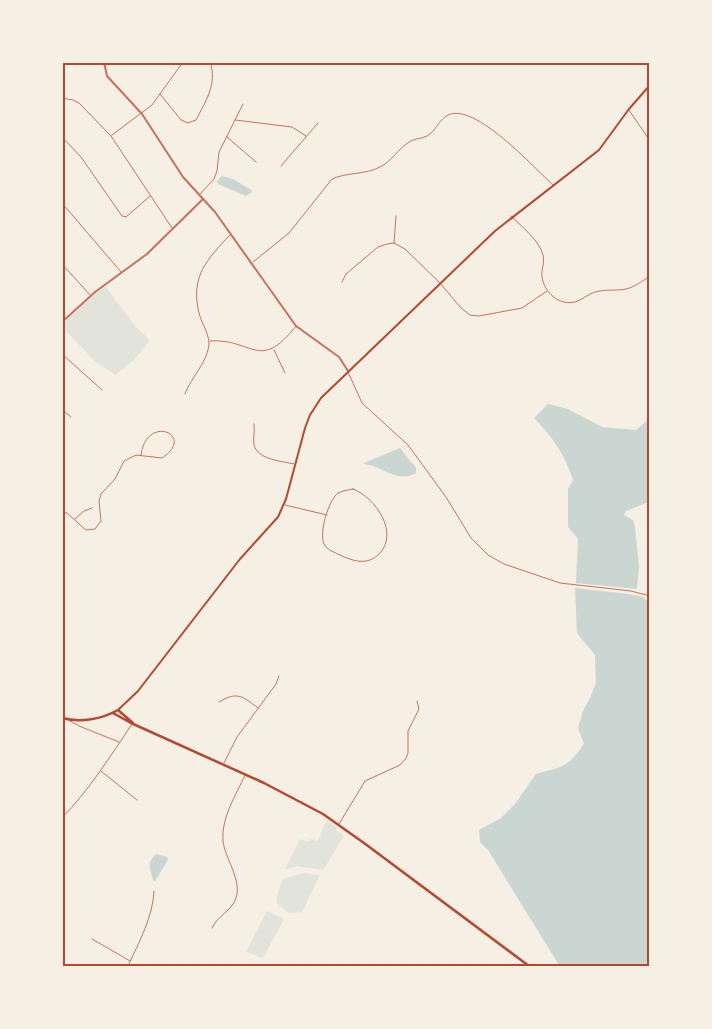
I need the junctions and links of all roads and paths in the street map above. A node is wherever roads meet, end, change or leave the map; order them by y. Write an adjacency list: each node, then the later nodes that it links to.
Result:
1 (104, 62): 9 (street)
2 (183, 62): 5 (street)
3 (210, 62): 5 (street)
4 (650, 85): 8 (main road)
5 (160, 94): 9 (street)
6 (62, 98): 12 (street)
7 (243, 104): 10 (street)
8 (629, 109): 16 (street); 19 (main road)
9 (142, 114): 12 (street); 20 (street)
10 (236, 120): 13 (street); 14 (street)
11 (318, 123): 14 (street)
12 (111, 136): 21 (street)
13 (226, 136): 17 (street); 20 (street)
14 (306, 136): 18 (street)
15 (62, 137): 21 (street)
16 (650, 141)
17 (256, 162)
18 (281, 166)
19 (553, 185): 25 (main road); 29 (street)
20 (199, 195): 22 (street)
21 (151, 196): 26 (street)
22 (203, 199): 26 (street); 27 (street)
23 (62, 203): 31 (street)
24 (396, 216): 28 (street)
25 (511, 216): 34 (main road); 35 (street)
26 (173, 228): 31 (street)
27 (231, 235): 29 (street); 39 (street)
28 (394, 243): 33 (street); 34 (street)
29 (252, 263): 38 (street)
30 (62, 264): 36 (street)
31 (121, 272): 36 (street)
32 (650, 276): 35 (street)
33 (342, 282)
34 (440, 283): 35 (street); 42 (main road)
35 (547, 291)
36 (90, 295): 37 (street)
37 (62, 322)
38 (296, 326): 40 (street); 42 (street)
39 (209, 341): 40 (street); 45 (street)
40 (274, 349): 43 (street)
41 (62, 354): 44 (street)
42 (348, 371): 50 (main road); 56 (street)
43 (285, 373)
44 (102, 390)
45 (185, 394)
46 (62, 409): 47 (street)
47 (71, 417)
48 (254, 424): 50 (street)
49 (141, 454): 49 (street); 55 (street)
50 (295, 464): 51 (main road)
51 (284, 504): 54 (street); 61 (main road)
52 (92, 508): 55 (street)
53 (62, 512): 55 (street)
54 (327, 515): 54 (street)
55 (75, 520)
56 (650, 596)
57 (279, 676): 60 (street)
58 (417, 700): 72 (street)
59 (219, 702): 60 (street)
60 (258, 708): 67 (street)
61 (118, 710): 62 (main road); 65 (main road)
62 (112, 713): 64 (main road); 65 (main road)
63 (62, 718): 64 (main road)
64 (70, 720): 66 (street)
65 (133, 723): 66 (street); 67 (main road)
66 (120, 743): 68 (street)
67 (224, 764): 69 (main road)
68 (100, 771): 70 (street); 71 (street)
69 (246, 774): 72 (main road); 76 (street)
70 (137, 800)
71 (62, 818)
72 (338, 824): 80 (main road)
73 (62, 874): 74 (street)
74 (62, 887)
75 (154, 891): 78 (street)
76 (212, 928)
77 (92, 939): 78 (street)
78 (131, 961): 79 (street)
79 (128, 966)
80 (529, 966)

